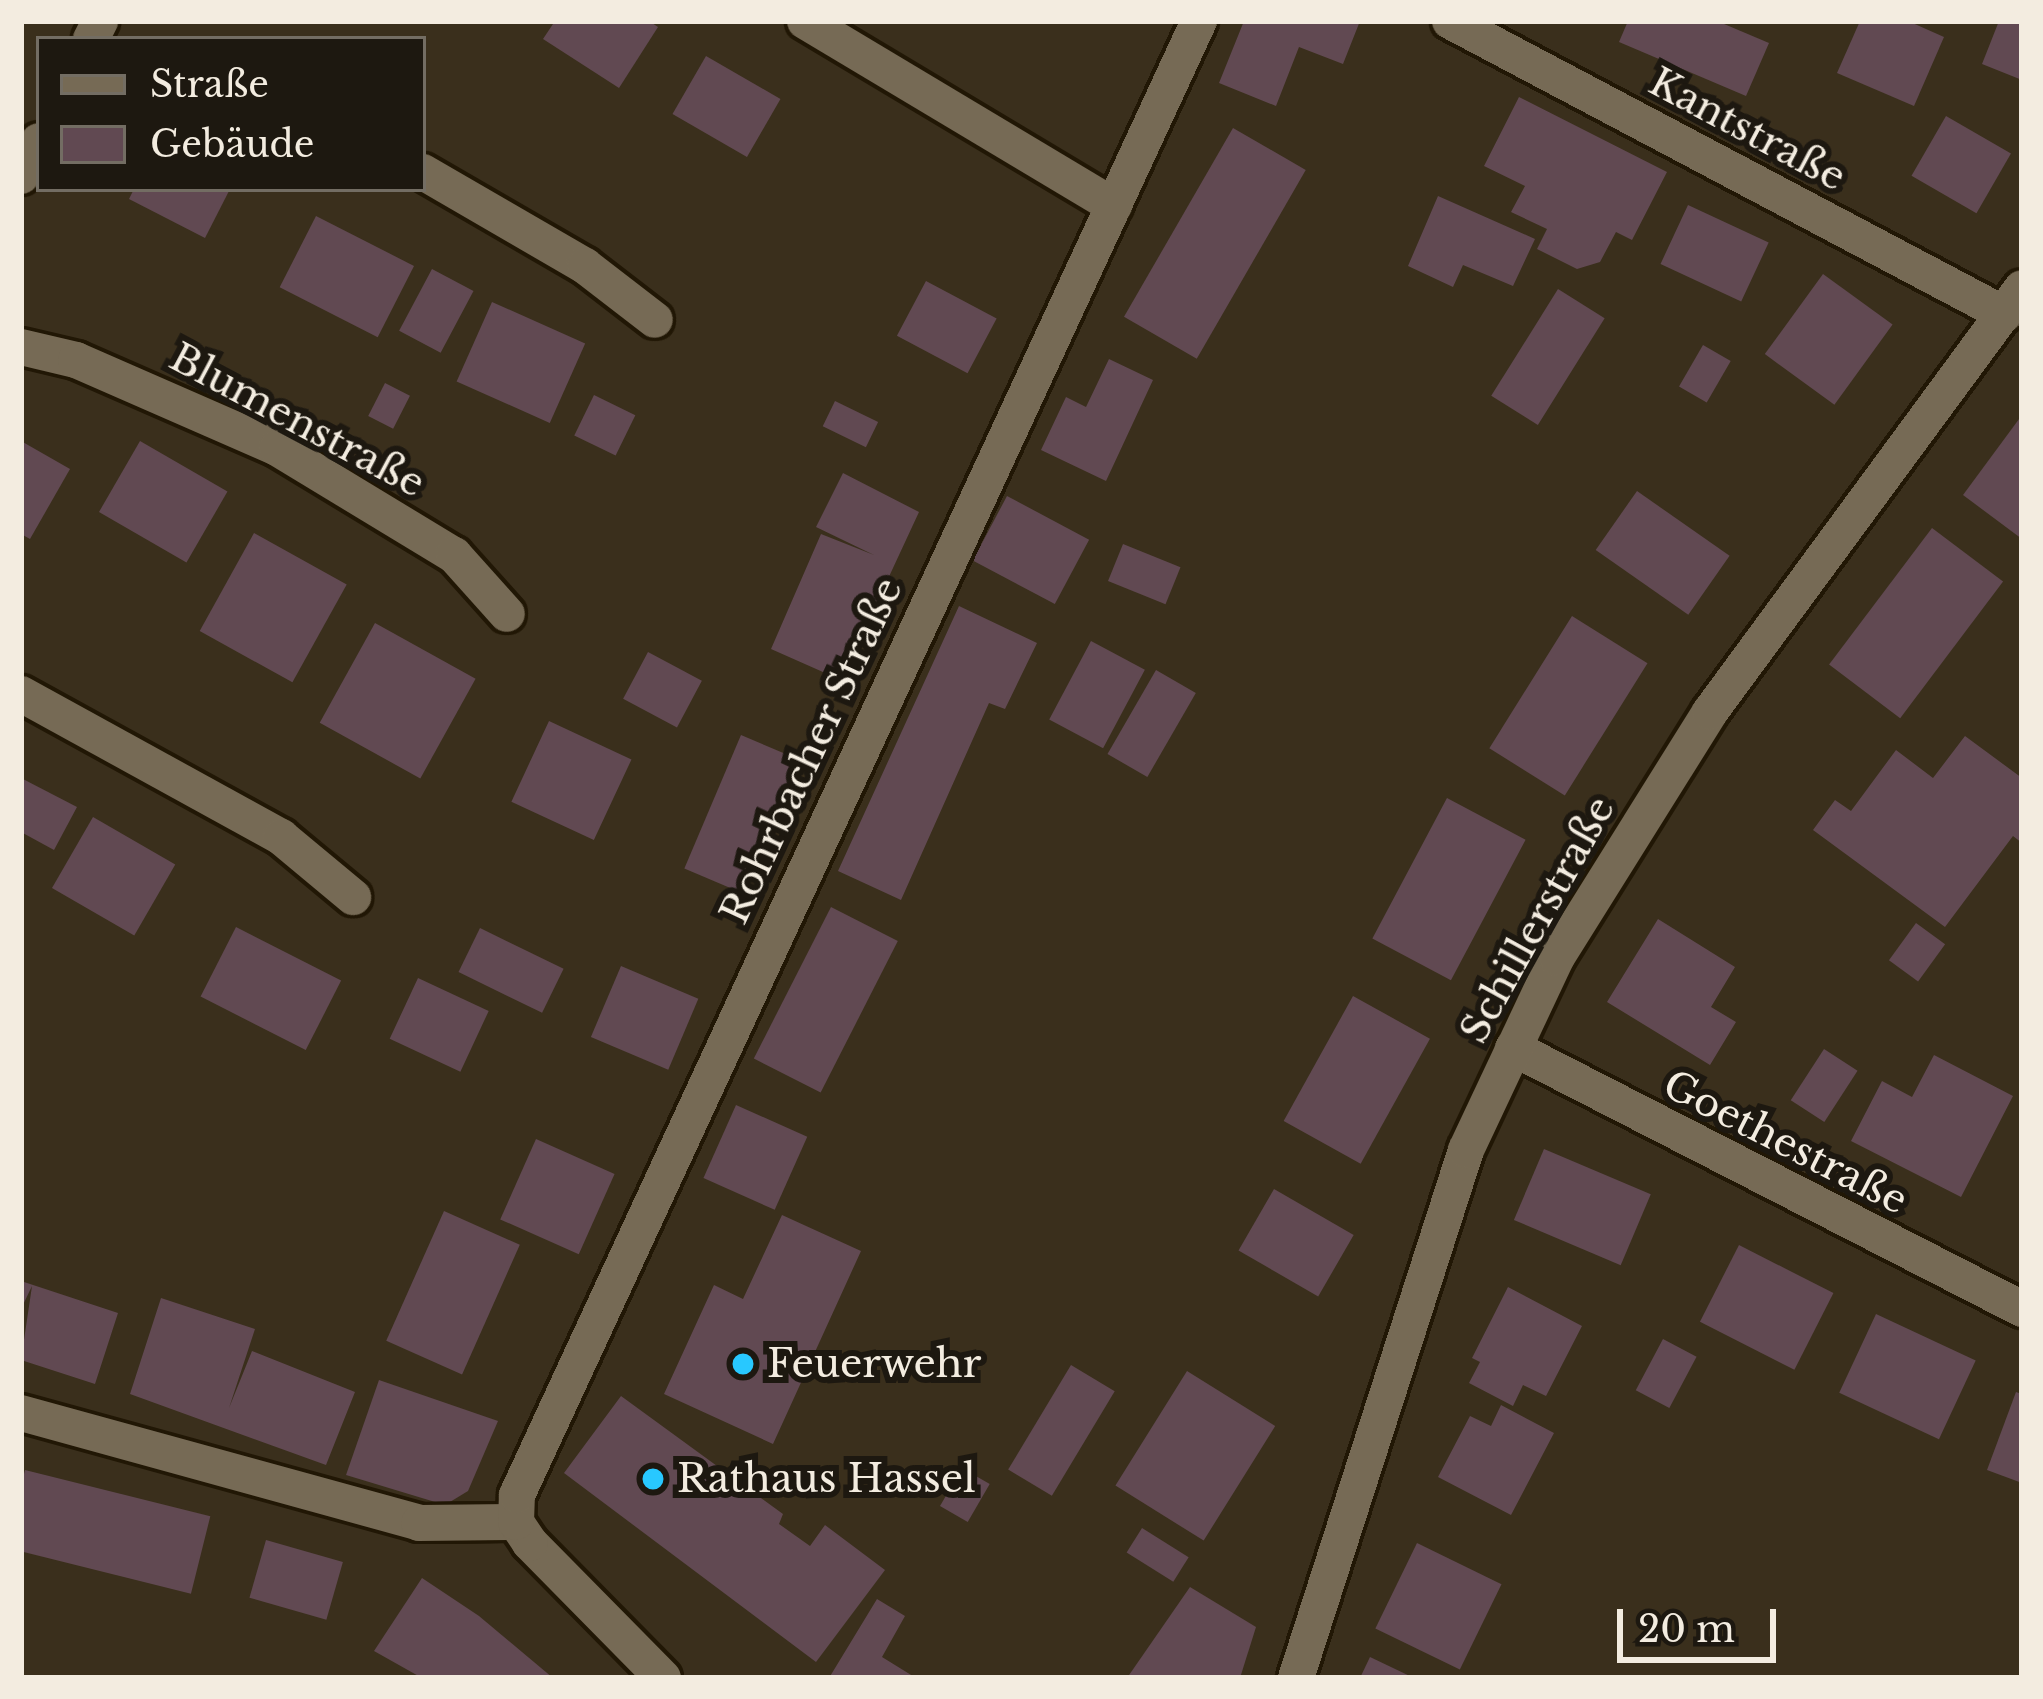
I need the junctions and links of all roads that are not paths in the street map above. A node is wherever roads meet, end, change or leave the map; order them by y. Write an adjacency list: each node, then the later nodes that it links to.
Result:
1 (805, 21): 7 (street)
2 (1199, 21): 7 (street, Rohrbacher Straße)
3 (1450, 21): 8 (street, Kantstraße)
4 (36, 147): 6 (street)
5 (426, 174): 9 (street)
6 (21, 176)
7 (1114, 206): 17 (street, Rohrbacher Straße)
8 (2013, 301): 14 (street, Schillerstraße)
9 (656, 320)
10 (21, 347): 11 (street, Blumenstraße)
11 (507, 614)
12 (21, 694): 13 (street)
13 (353, 897)
14 (1513, 1048): 15 (street, Goethestraße); 19 (street, Schillerstraße)
15 (2022, 1309)
16 (21, 1413): 17 (street)
17 (516, 1522): 18 (street)
18 (663, 1678)
19 (1296, 1678)

